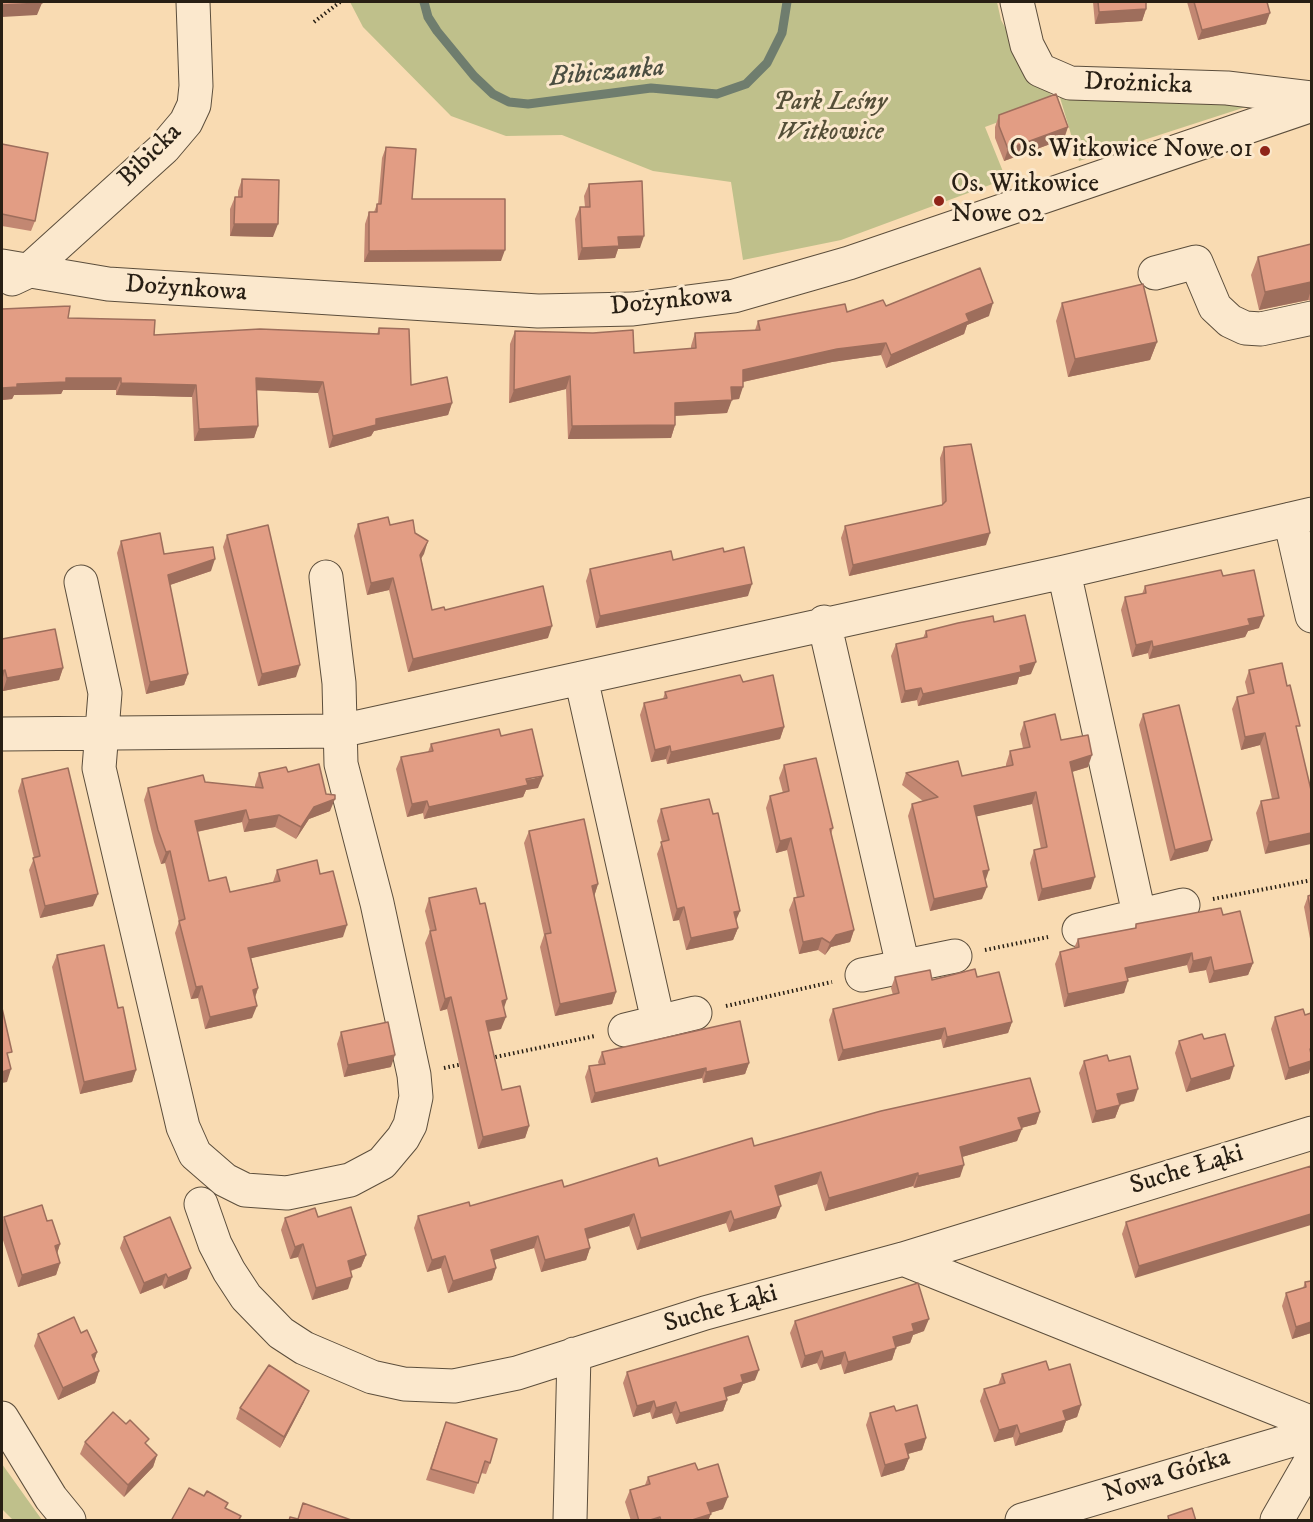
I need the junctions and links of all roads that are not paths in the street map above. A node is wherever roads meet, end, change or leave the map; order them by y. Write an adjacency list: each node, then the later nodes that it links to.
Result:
1 (193, 2): 6 (street, Bibicka)
2 (1017, 2): 3 (street, Drożnicka)
3 (1311, 98)
4 (1311, 105): 6 (street, Dożynkowa)
5 (1155, 273): 7 (street)
6 (10, 274)
7 (1311, 318)
8 (1300, 516): 9 (street); 12 (street)
9 (1064, 572): 13 (street); 19 (street)
10 (326, 577): 15 (street)
11 (81, 582): 16 (street)
12 (1311, 616)
13 (824, 622): 14 (street); 22 (street)
14 (581, 678): 15 (street); 25 (street)
15 (340, 731): 16 (street); 16 (street)
16 (102, 732): 17 (street)
17 (2, 734)
18 (1183, 905): 19 (street)
19 (1139, 914): 20 (street)
20 (1079, 930)
21 (955, 956): 22 (street)
22 (903, 966): 23 (street)
23 (862, 975)
24 (695, 1012): 25 (street)
25 (658, 1021): 26 (street)
26 (625, 1030)
27 (1311, 1133): 29 (street, Suche Łąki)
28 (201, 1204): 30 (street, Suche Łąki)
29 (903, 1258): 30 (street, Suche Łąki); 32 (street)
30 (574, 1354): 36 (street)
31 (2, 1418): 35 (street)
32 (1311, 1423)
33 (1311, 1434): 37 (street, Nowa Górka)
34 (1311, 1459): 38 (street)
35 (69, 1521)
36 (570, 1521)
37 (1022, 1521)
38 (1277, 1521)

